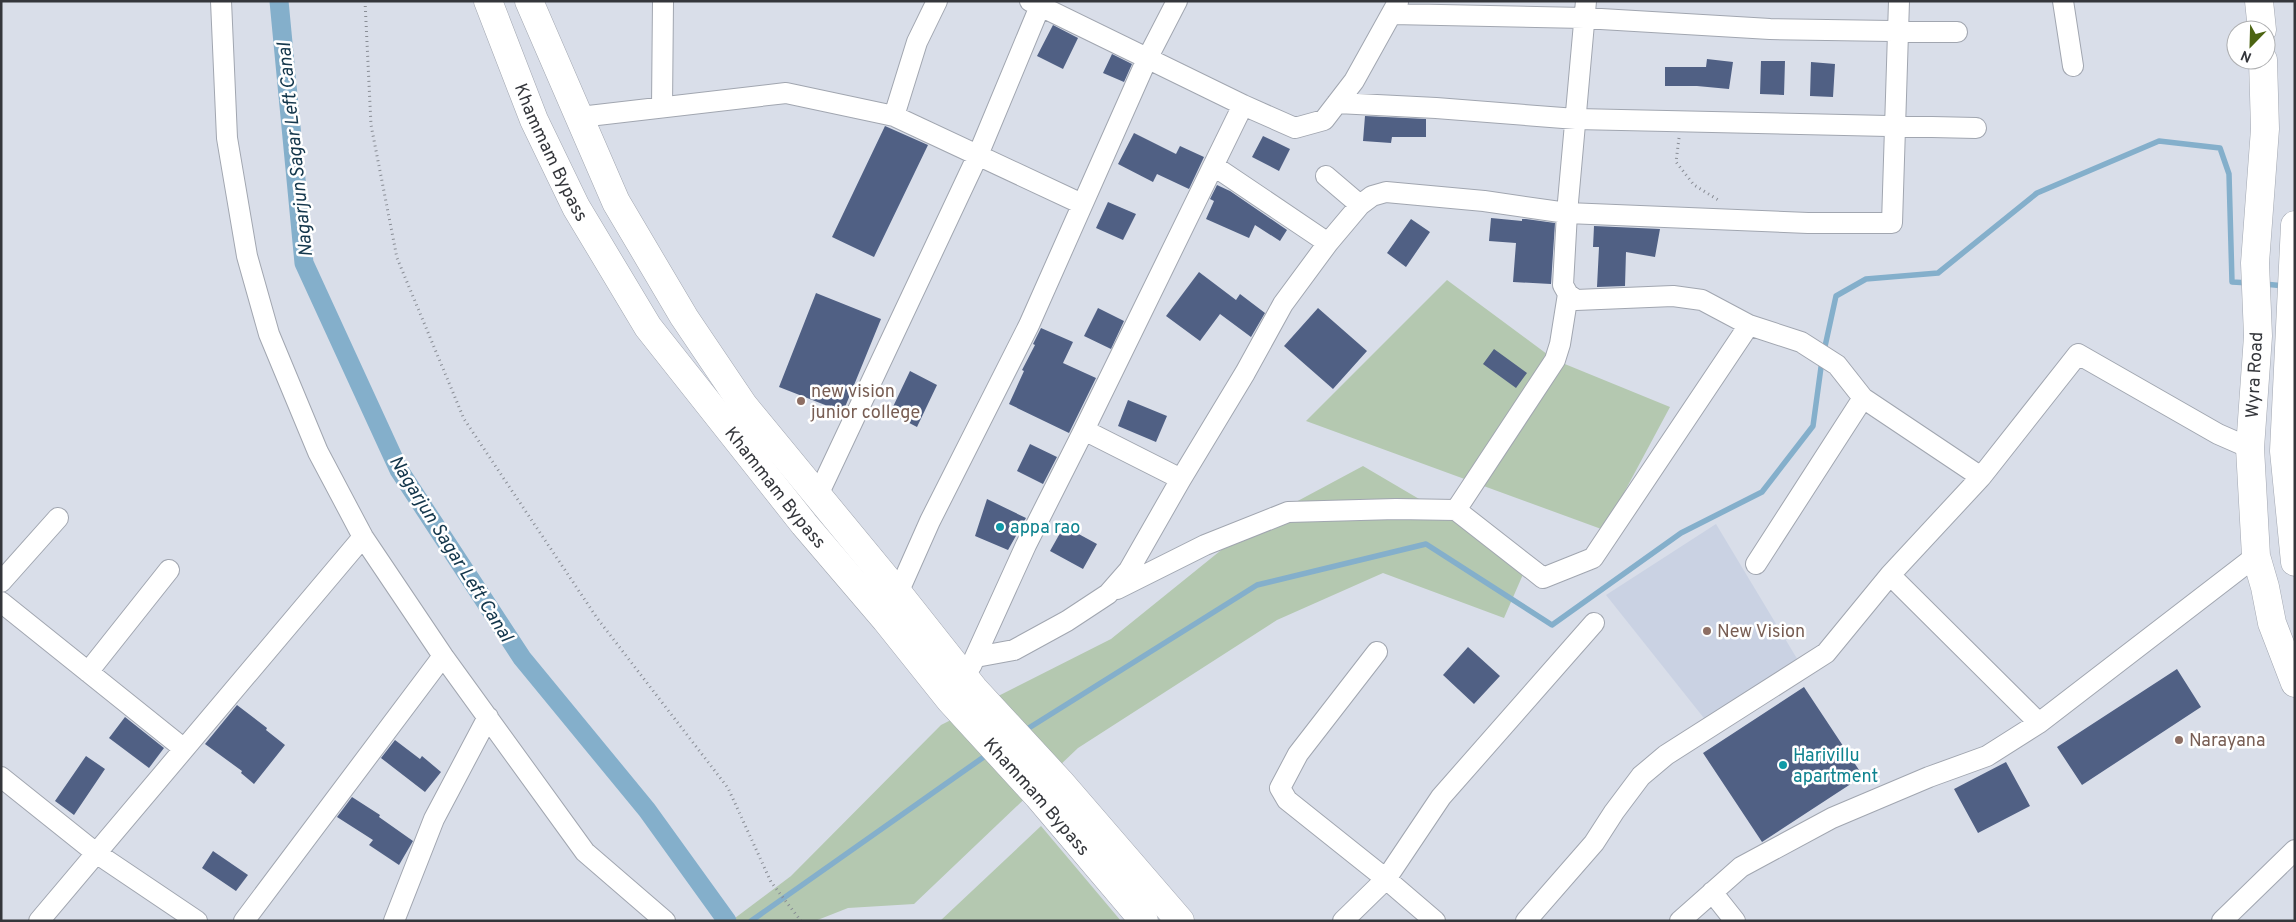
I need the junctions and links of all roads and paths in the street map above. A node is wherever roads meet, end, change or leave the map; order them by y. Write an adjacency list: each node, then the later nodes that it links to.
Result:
1 (221, 1): 48 (street)
2 (365, 1): 77 (path)
3 (488, 1): 62 (main road, Khammam Bypass)
4 (530, 1): 24 (main road, Khammam Bypass)
5 (663, 1): 22 (street)
6 (937, 1): 23 (street)
7 (1177, 1): 17 (street)
8 (1899, 1): 15 (street)
9 (2063, 1): 18 (street)
10 (2259, 1): 14 (main road)
11 (1035, 4): 17 (street); 29 (street)
12 (1395, 7): 13 (street); 20 (street)
13 (1585, 10): 15 (street); 25 (street)
14 (2261, 20)
15 (1898, 30): 16 (street); 27 (street)
16 (1957, 32)
17 (1147, 59): 21 (street); 32 (street)
18 (2073, 66)
19 (2264, 70): 42 (main road, Wyra Road)
20 (1337, 103): 21 (street); 25 (street)
21 (1243, 106): 30 (street)
22 (662, 107): 23 (street); 24 (street)
23 (894, 116): 29 (street)
24 (580, 117): 45 (main road, Khammam Bypass)
25 (1576, 119): 26 (street); 34 (street)
26 (1690, 120): 27 (street); 35 (path)
27 (1895, 126): 28 (street); 35 (street)
28 (1976, 128)
29 (978, 155): 32 (street); 45 (street)
30 (1214, 166): 37 (street); 41 (street)
31 (1326, 176): 33 (street)
32 (1082, 204): 55 (street)
33 (1360, 205): 34 (street); 37 (street)
34 (1566, 213): 35 (street); 38 (street)
35 (1745, 219)
36 (2295, 225): 50 (main road, Wyra Road)
37 (1328, 243): 44 (street)
38 (1568, 294): 39 (street); 46 (street)
39 (1749, 325): 40 (street); 46 (street)
40 (1863, 398): 43 (street); 51 (street)
41 (1084, 430): 44 (street); 62 (street)
42 (2250, 448): 43 (street); 49 (main road, Wyra Road)
43 (1981, 477): 53 (street)
44 (1181, 479): 56 (street)
45 (818, 495): 55 (main road, Khammam Bypass)
46 (1456, 510): 56 (street)
47 (58, 518): 54 (street)
48 (363, 537): 60 (street); 66 (street)
49 (2256, 556): 63 (main road, Wyra Road); 65 (street)
50 (2295, 562)
51 (1756, 564)
52 (169, 570): 61 (street)
53 (1890, 575): 65 (street); 82 (street)
54 (1, 582)
55 (898, 593): 62 (main road, Khammam Bypass)
56 (1108, 594): 62 (street)
57 (1, 602): 61 (street)
58 (1594, 623): 70 (street)
59 (1378, 652): 70 (street)
60 (443, 656): 64 (street); 74 (street)
61 (88, 672): 66 (street)
62 (969, 683): 78 (main road, Khammam Bypass); 79 (main road, Khammam Bypass)
63 (2295, 684)
64 (488, 716): 75 (street); 76 (street)
65 (2039, 723): 71 (street)
66 (184, 748): 69 (street)
67 (1, 777): 69 (street)
68 (2295, 850): 85 (street)
69 (96, 853): 72 (street); 73 (street)
70 (1386, 878): 80 (street); 81 (street)
71 (1712, 892): 83 (street); 84 (street)
72 (39, 921)
73 (197, 921)
74 (244, 921)
75 (394, 921)
76 (664, 921)
77 (801, 921)
78 (1144, 921)
79 (1180, 921)
80 (1343, 921)
81 (1435, 921)
82 (1526, 921)
83 (1680, 921)
84 (1735, 921)
85 (2222, 921)

